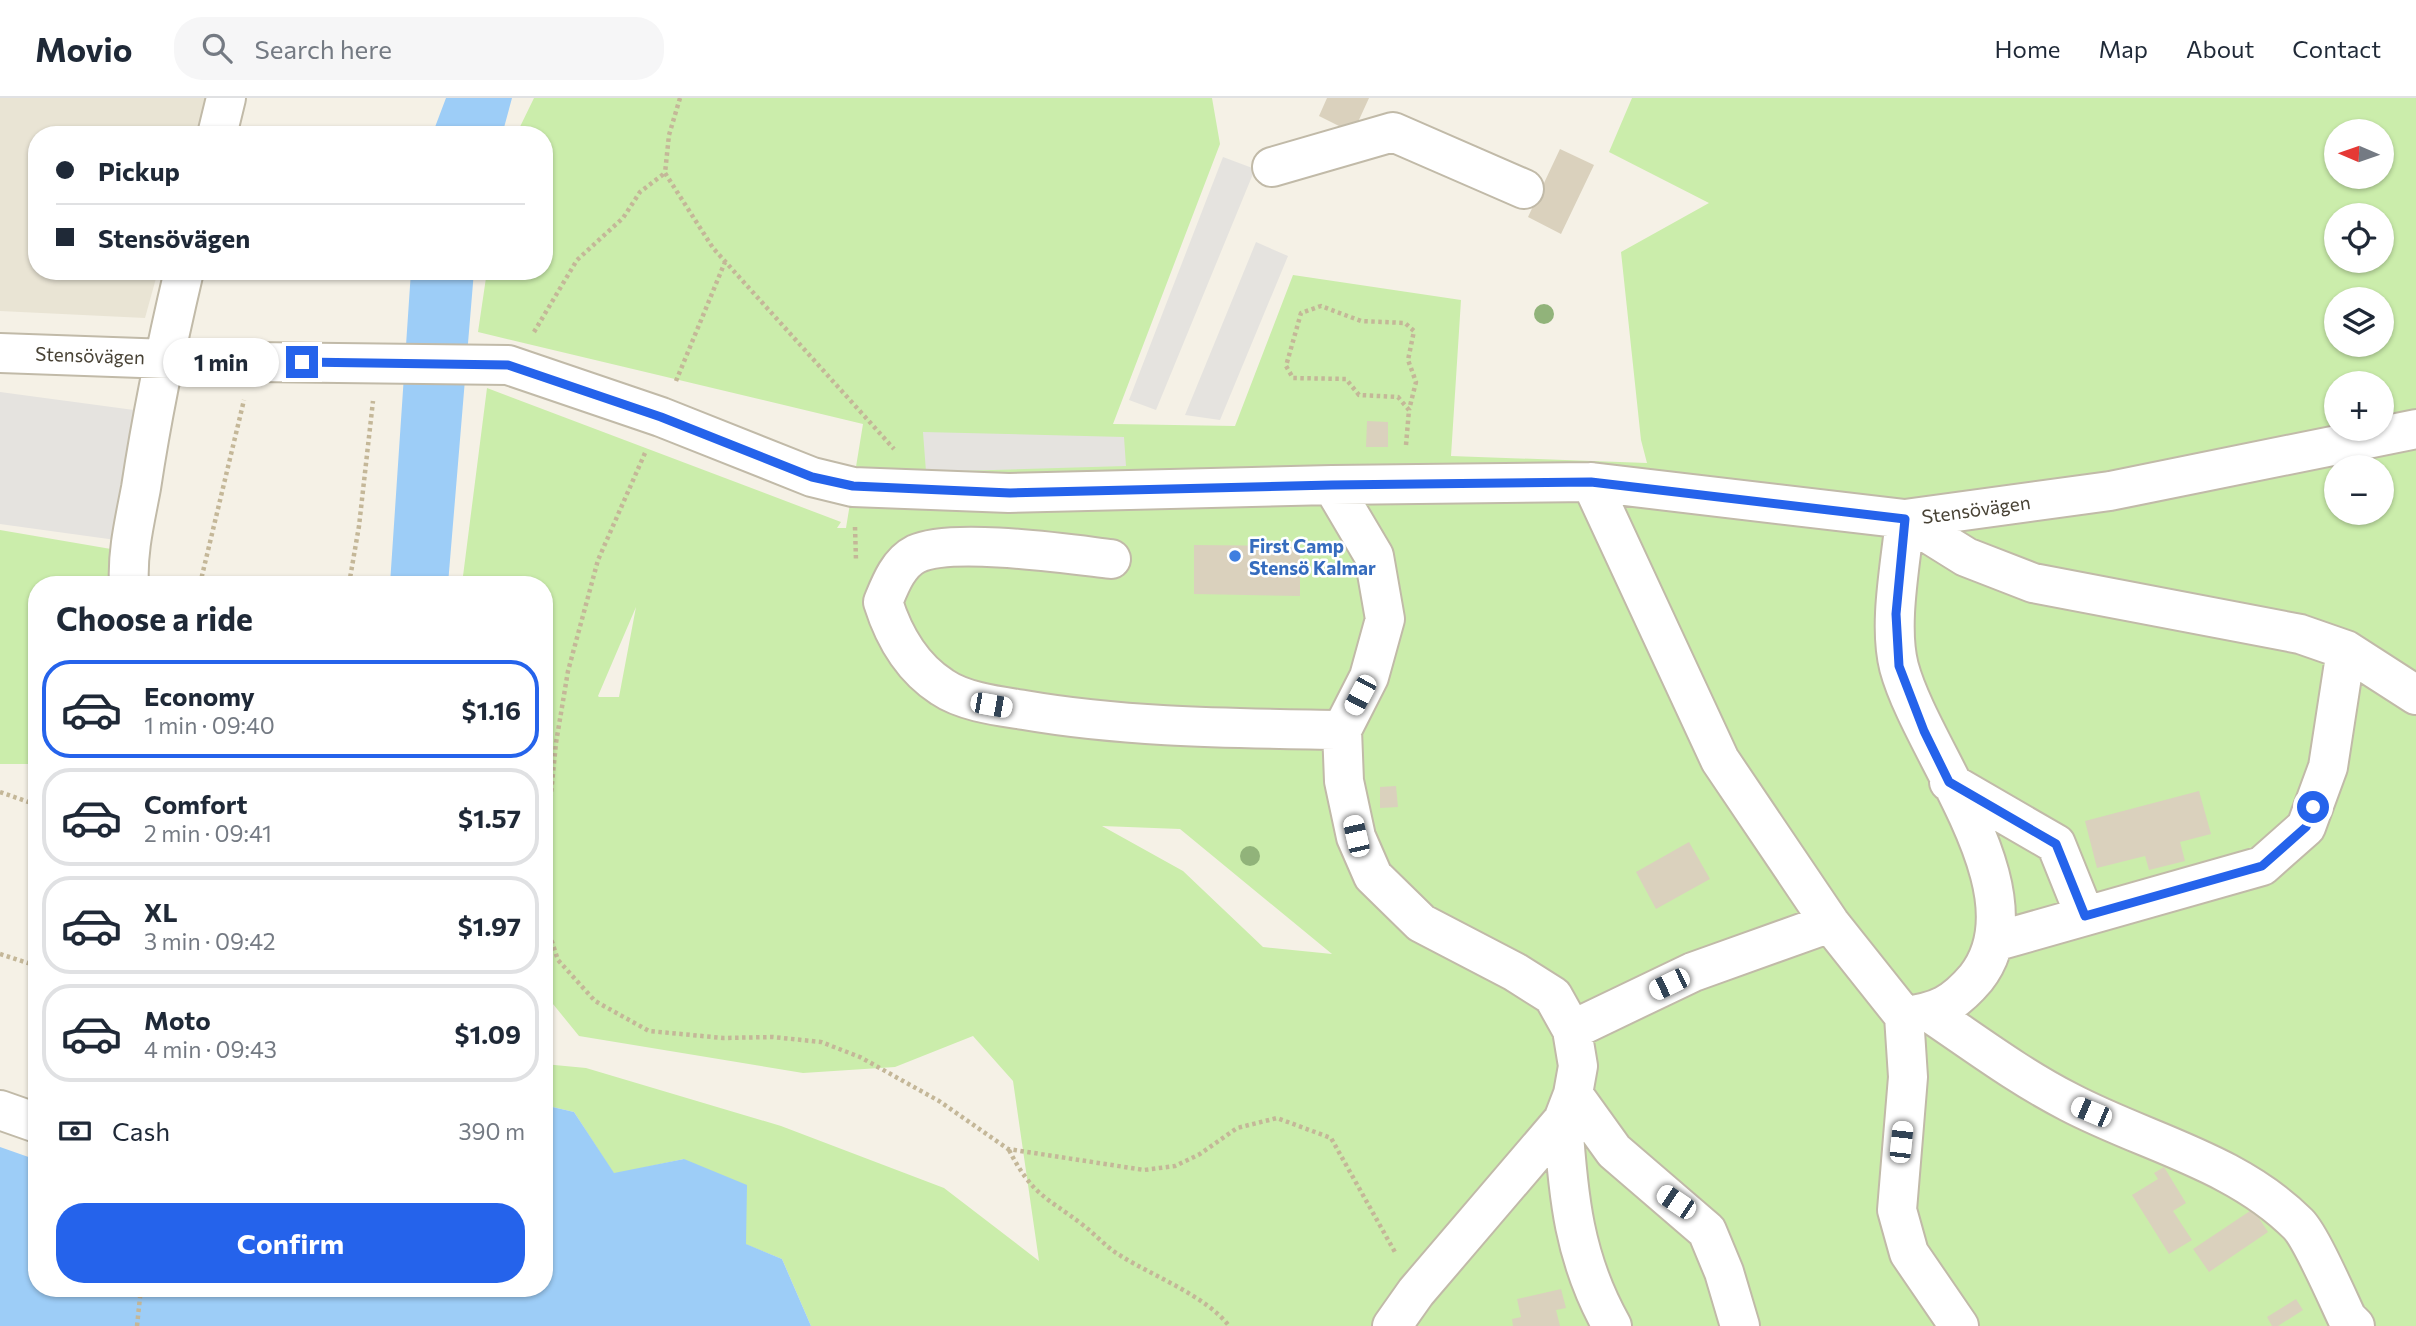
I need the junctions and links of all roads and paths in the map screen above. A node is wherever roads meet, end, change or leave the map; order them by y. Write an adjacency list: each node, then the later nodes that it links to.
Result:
1 (226, 98): 3 (street)
2 (680, 98): 5 (path)
3 (219, 126)
4 (1272, 167): 6 (street)
5 (665, 173): 7 (path); 13 (path)
6 (1524, 189)
7 (725, 262): 15 (path); 21 (path)
8 (182, 280): 10 (street)
9 (0, 353): 10 (street, Stensövägen)
10 (163, 358): 11 (street, Stensövägen); 24 (street)
11 (253, 362): 12 (street, Stensövägen); 25 (path)
12 (378, 362): 13 (street, Stensövägen); 26 (path)
13 (508, 365): 15 (street, Stensövägen)
14 (1409, 410): 14 (path); 18 (path)
15 (661, 417): 20 (street, Stensövägen); 31 (path)
16 (2416, 429): 22 (street, Stensövägen)
17 (1591, 482): 18 (street, Stensövägen); 22 (street, Stensövägen); 36 (street)
18 (1402, 484): 19 (street, Stensövägen)
19 (1332, 485): 21 (street, Stensövägen); 30 (street)
20 (853, 486): 21 (street, Stensövägen); 27 (path)
21 (932, 491)
22 (1905, 519): 28 (street); 32 (street)
23 (1111, 559): 27 (street)
24 (129, 576)
25 (202, 576)
26 (350, 576)
27 (869, 601): 30 (street)
28 (2346, 650): 29 (street); 35 (street)
29 (2416, 695)
30 (1342, 730): 42 (street)
31 (553, 778)
32 (1949, 782): 35 (street); 37 (street)
33 (0, 792): 34 (path)
34 (28, 802)
35 (2085, 916): 37 (street)
36 (1830, 923): 41 (street); 42 (street)
37 (1994, 942): 41 (street)
38 (553, 945): 46 (path)
39 (0, 954): 40 (path)
40 (28, 963)
41 (1917, 1014): 54 (street); 55 (street)
42 (1572, 1030): 43 (street)
43 (1568, 1107): 47 (street); 52 (street); 53 (street)
44 (0, 1110): 45 (street)
45 (28, 1120)
46 (1009, 1149): 47 (path); 50 (path)
47 (1416, 1292): 51 (street)
48 (140, 1297): 49 (path)
49 (137, 1326)
50 (1229, 1326)
51 (1392, 1326)
52 (1612, 1326)
53 (1740, 1326)
54 (1959, 1326)
55 (2355, 1326)

